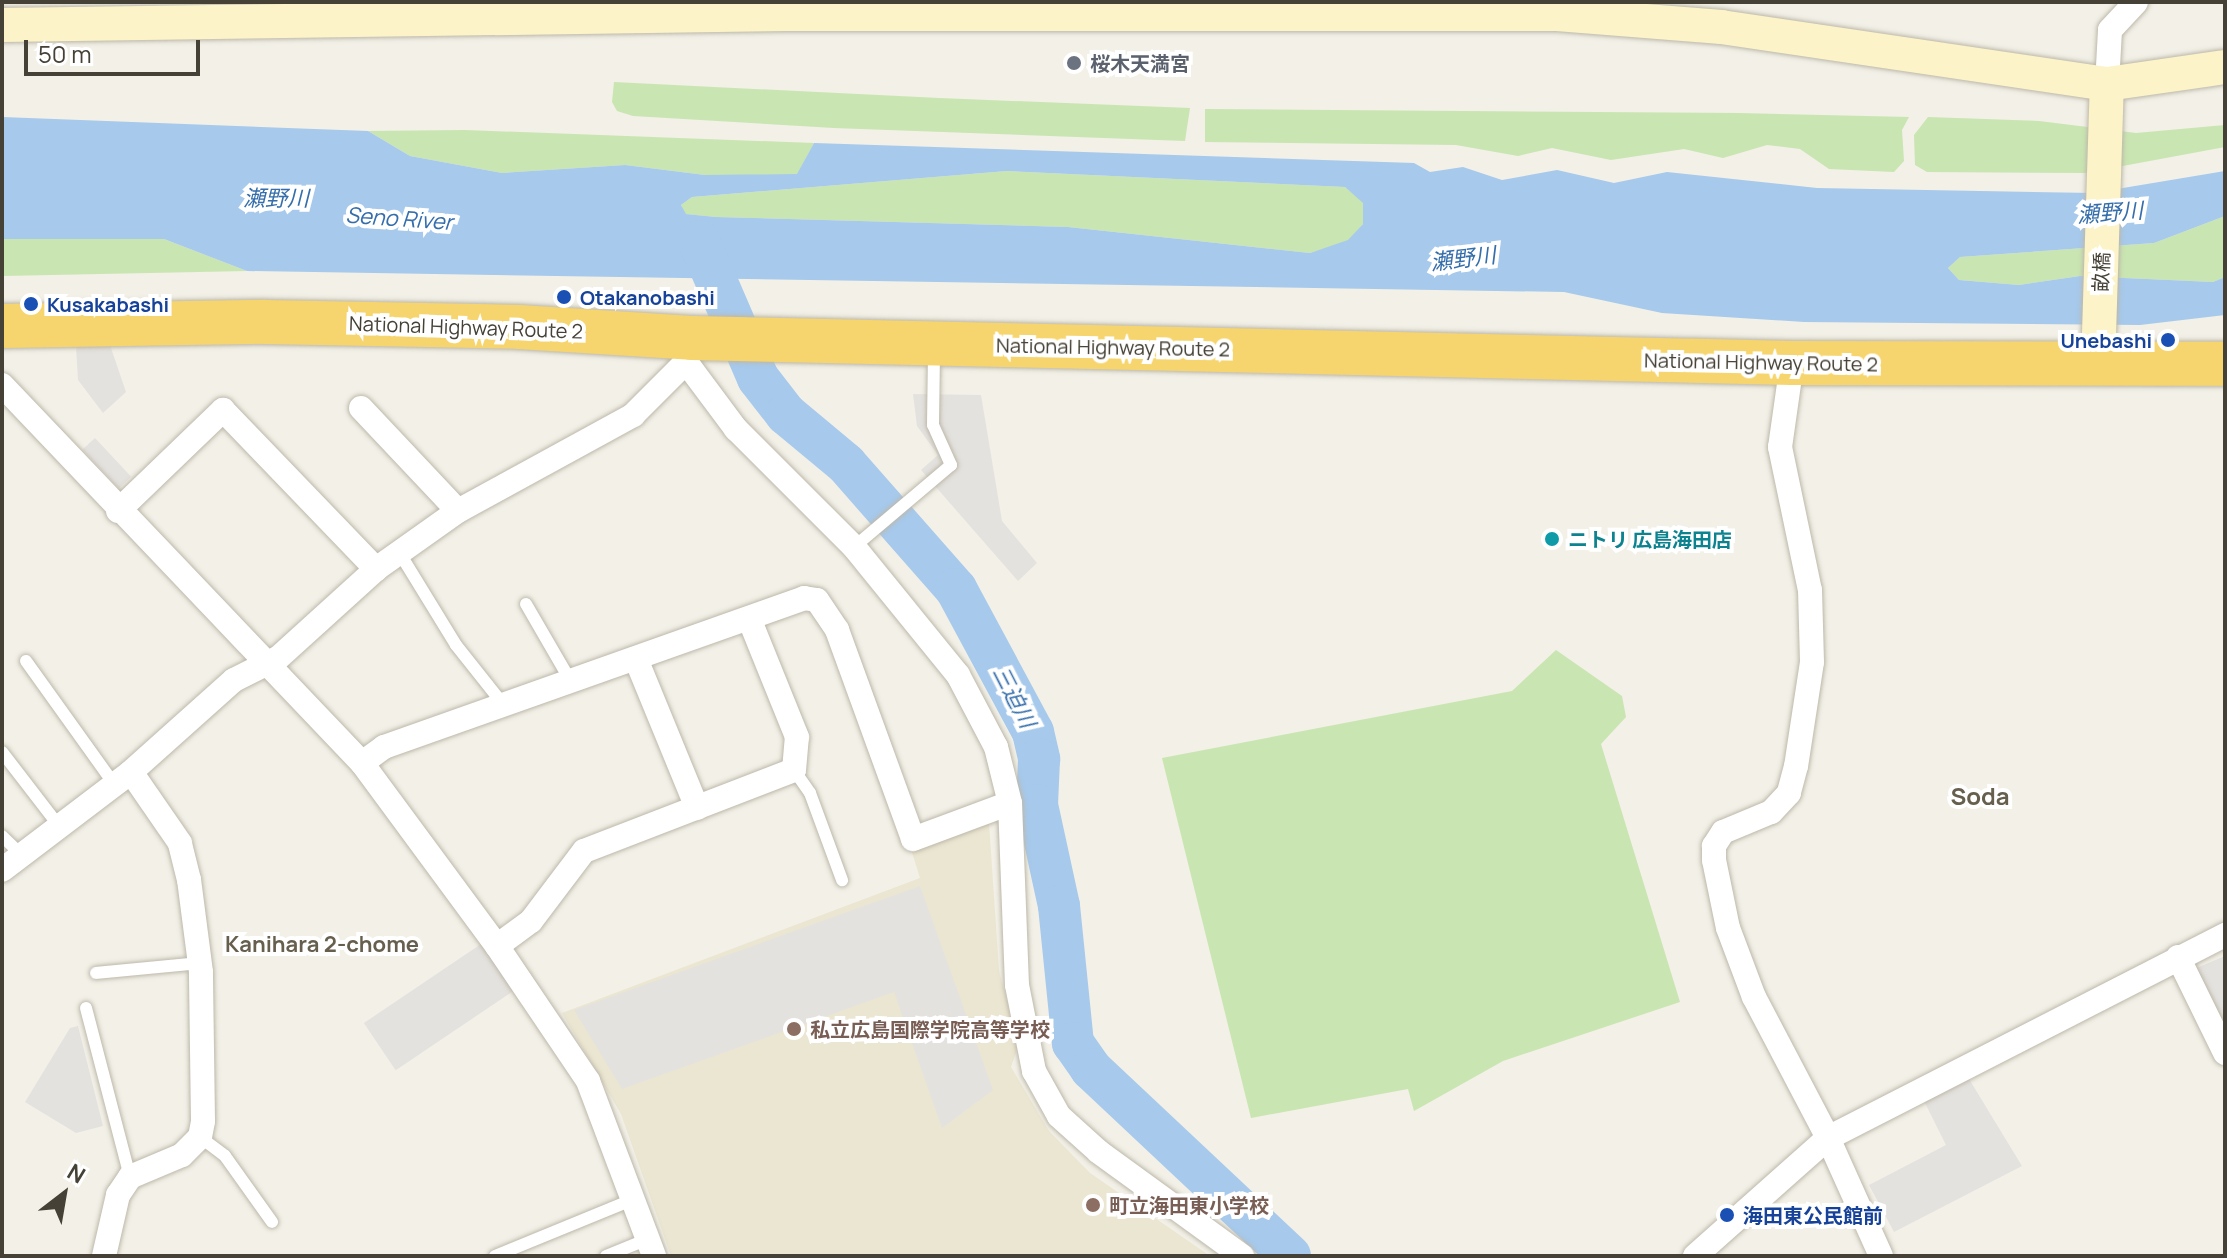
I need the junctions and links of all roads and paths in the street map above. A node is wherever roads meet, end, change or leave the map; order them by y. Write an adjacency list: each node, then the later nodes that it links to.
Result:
1 (2136, 2): 5 (street)
2 (1187, 9): 3 (street); 5 (street)
3 (2, 25)
4 (2225, 67): 5 (street)
5 (2107, 84): 9 (street, 畝橋)
6 (2, 326): 8 (highway, National Highway Route 2)
7 (934, 343): 8 (highway, National Highway Route 2); 10 (highway, National Highway Route 2); 16 (lane)
8 (687, 346): 15 (street); 16 (street)
9 (2098, 348): 10 (highway, National Highway Route 2); 11 (highway, National Highway Route 2)
10 (1792, 363): 45 (street)
11 (2225, 364)
12 (2, 385): 14 (street)
13 (361, 408): 15 (street)
14 (118, 511): 18 (street); 23 (street)
15 (458, 511): 17 (street)
16 (860, 542): 30 (street)
17 (399, 552): 18 (street); 25 (lane)
18 (376, 569): 23 (street)
19 (526, 604): 24 (lane)
20 (749, 618): 21 (street); 28 (street); 30 (street)
21 (636, 659): 24 (street); 31 (street)
22 (26, 661): 29 (lane)
23 (265, 664): 27 (street); 29 (street)
24 (570, 680): 25 (street)
25 (503, 704): 27 (street)
26 (2, 752): 32 (lane)
27 (362, 763): 38 (street)
28 (794, 770): 31 (street); 36 (lane)
29 (122, 778): 32 (street); 40 (street)
30 (1010, 803): 53 (street)
31 (697, 808): 38 (street)
32 (59, 826): 34 (street)
33 (2, 836): 34 (lane)
34 (22, 855): 35 (street)
35 (2, 870)
36 (842, 880)
37 (2225, 935): 39 (street)
38 (497, 946): 47 (street)
39 (2178, 957): 43 (street); 45 (street)
40 (200, 963): 41 (lane); 44 (street)
41 (96, 973)
42 (86, 1008): 46 (lane)
43 (2225, 1053)
44 (200, 1137): 46 (street); 48 (lane)
45 (1828, 1138): 54 (street); 55 (street)
46 (130, 1177): 50 (street)
47 (634, 1199): 49 (street); 51 (lane)
48 (272, 1222)
49 (651, 1248): 52 (lane)
50 (104, 1256)
51 (495, 1256)
52 (606, 1256)
53 (1242, 1256)
54 (1695, 1256)
55 (1881, 1256)

